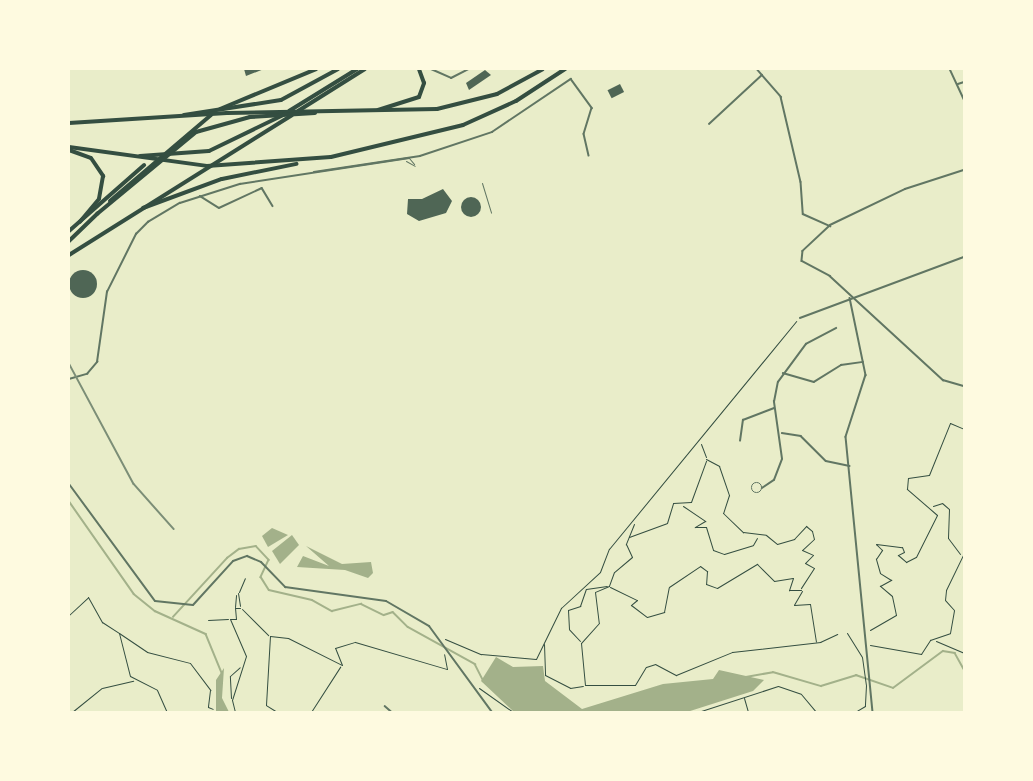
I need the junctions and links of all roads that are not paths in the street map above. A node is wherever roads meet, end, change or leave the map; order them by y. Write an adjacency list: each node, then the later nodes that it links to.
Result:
1 (316, 69): 27 (highway)
2 (338, 69): 18 (highway)
3 (357, 69): 23 (highway)
4 (365, 69): 35 (highway)
5 (419, 69): 16 (highway)
6 (431, 69): 7 (street)
7 (467, 69)
8 (543, 69): 16 (highway)
9 (565, 69): 25 (highway)
10 (757, 69): 12 (street)
11 (950, 69): 14 (street)
12 (762, 74): 20 (street); 39 (street)
13 (964, 82): 14 (street)
14 (957, 84): 15 (street)
15 (964, 99)
16 (376, 111): 17 (highway)
17 (304, 112): 18 (highway); 36 (highway)
18 (184, 115): 19 (highway)
19 (69, 123)
20 (709, 124)
21 (69, 148): 23 (highway); 38 (highway)
22 (589, 155): 24 (street)
23 (146, 156): 25 (highway)
24 (409, 158): 26 (street); 26 (lane); 28 (street)
25 (311, 160): 35 (highway)
26 (406, 161): 29 (street)
27 (150, 163): 36 (highway); 38 (highway)
28 (352, 165): 29 (lane); 31 (street)
29 (353, 169): 31 (street)
30 (964, 170): 39 (street)
31 (314, 173): 33 (street)
32 (482, 183): 37 (lane)
33 (200, 195): 34 (street); 49 (street)
34 (273, 206)
35 (143, 208): 42 (highway)
36 (97, 213): 41 (highway)
37 (491, 213)
38 (80, 222): 40 (highway)
39 (830, 225): 44 (street)
40 (69, 231)
41 (69, 241)
42 (69, 255)
43 (964, 257): 44 (street)
44 (850, 297): 45 (street); 47 (street); 50 (street)
45 (800, 318)
46 (836, 328): 48 (street)
47 (864, 362): 48 (street); 54 (street)
48 (783, 373): 51 (street)
49 (69, 380)
50 (964, 386)
51 (775, 408): 52 (street); 53 (street)
52 (781, 433): 54 (street); 56 (street)
53 (740, 441)
54 (850, 466): 60 (street)
55 (69, 484): 59 (street)
56 (762, 488)
57 (385, 706): 58 (street)
58 (392, 712)
59 (492, 712)
60 (873, 712)

